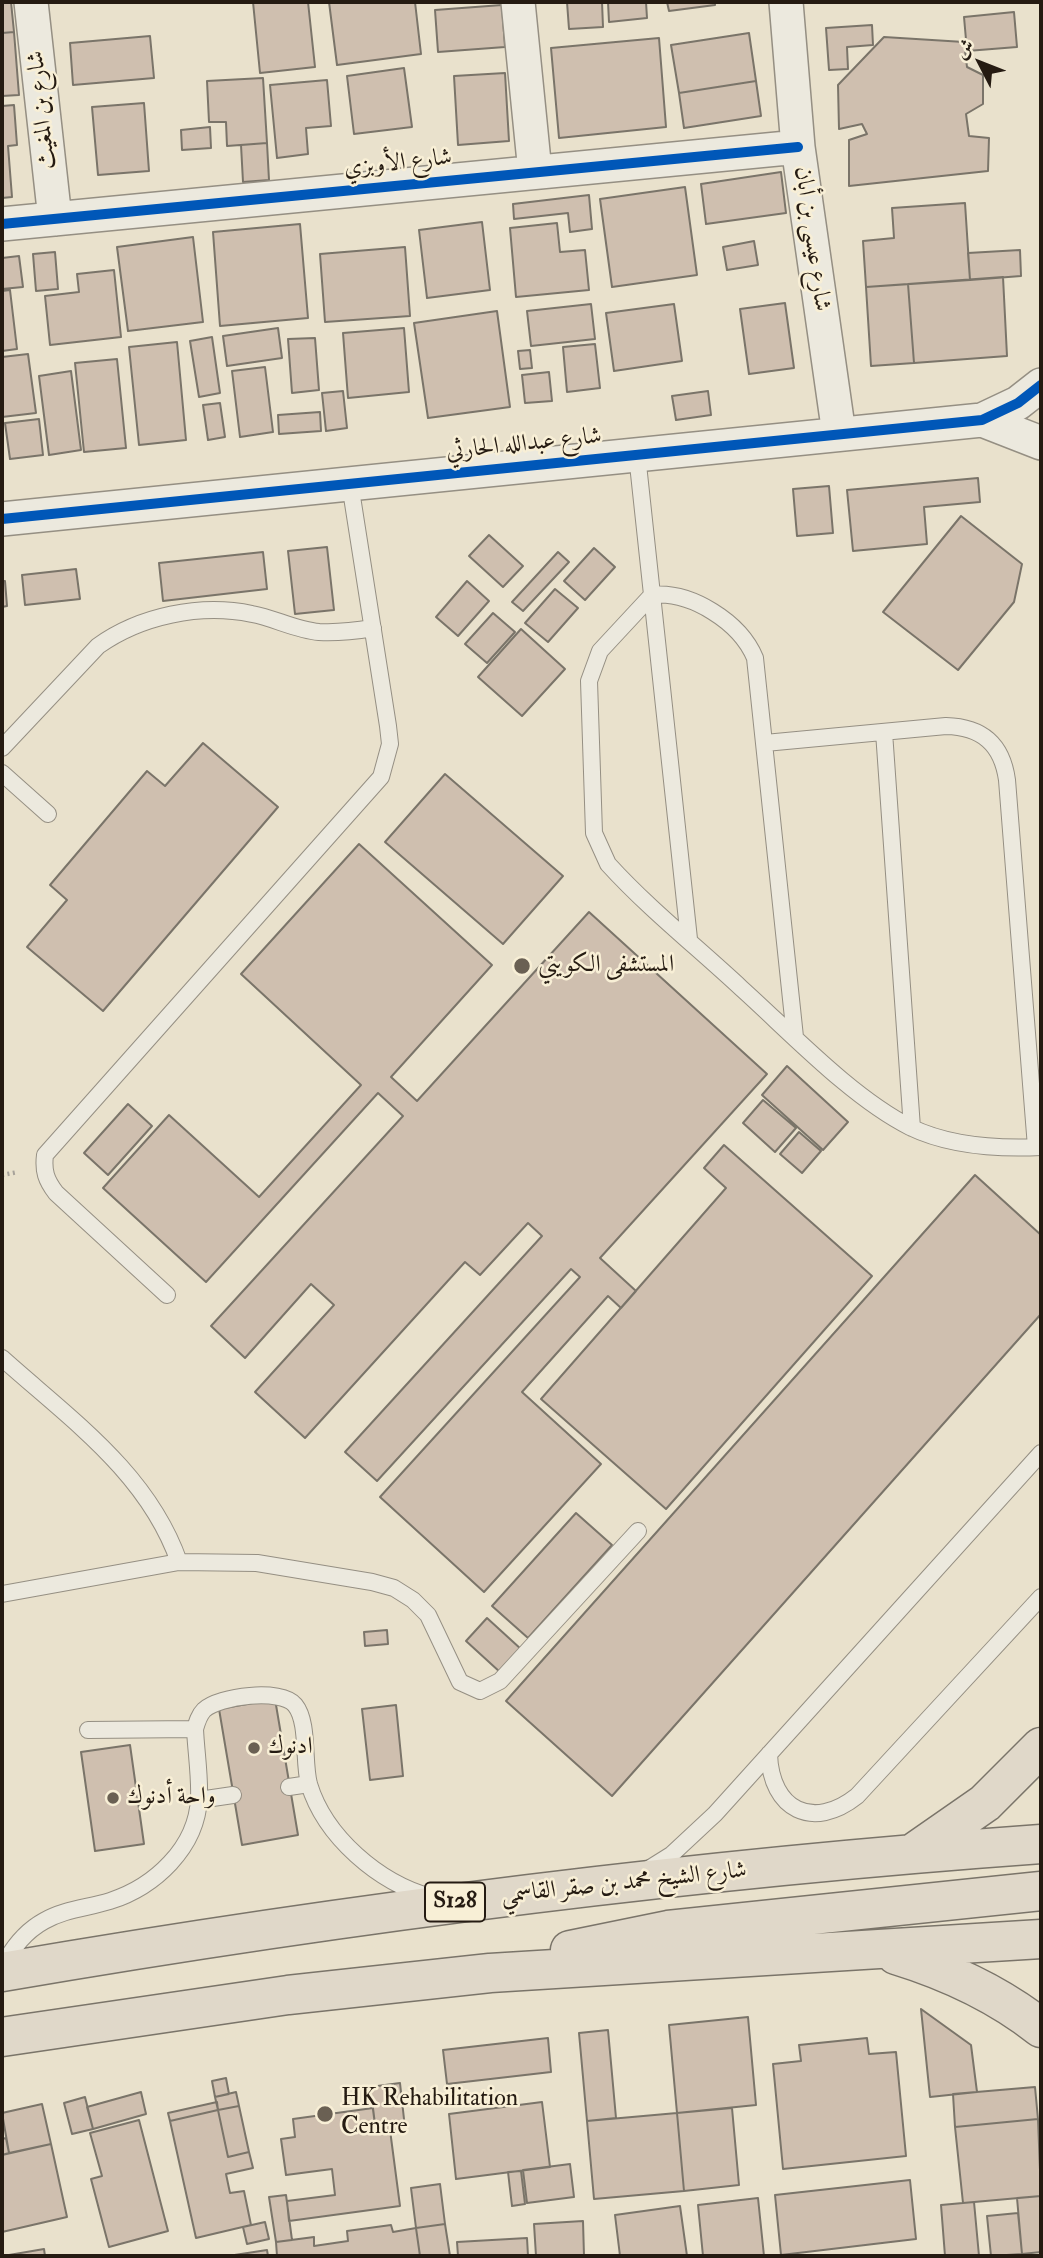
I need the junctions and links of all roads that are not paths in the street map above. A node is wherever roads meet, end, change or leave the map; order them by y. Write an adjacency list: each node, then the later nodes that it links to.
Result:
1 (31, 2): 6 (street, شارع بن المغيث)
2 (518, 2): 5 (street)
3 (786, 2): 4 (street, شارع عيسى بن أبان)
4 (798, 147): 5 (street, شارع الأوبزي); 10 (street, شارع عيسى بن أبان)
5 (535, 172): 6 (street, شارع الأوبزي)
6 (55, 219): 7 (street, شارع الأوبزي)
7 (2, 224)
8 (1041, 385): 9 (street, شارع عبدالله الحارثي)
9 (982, 420): 10 (street, شارع عبدالله الحارثي); 11 (street, شارع عبدالله الحارثي)
10 (839, 434): 12 (street, شارع عبدالله الحارثي)
11 (1041, 443)
12 (637, 455): 13 (street, شارع عبدالله الحارثي); 15 (lane)
13 (350, 484): 14 (street, شارع عبدالله الحارثي); 16 (lane)
14 (2, 519)
15 (652, 595): 18 (lane); 22 (lane); 22 (lane)
16 (373, 628): 19 (lane); 26 (lane)
17 (884, 732): 18 (lane); 24 (lane); 25 (lane)
18 (765, 743): 23 (lane)
19 (2, 748)
20 (2, 774): 21 (lane)
21 (48, 814)
22 (689, 940): 23 (lane)
23 (795, 1037): 24 (lane)
24 (912, 1128): 25 (lane)
25 (1039, 1147)
26 (167, 1295)
27 (2, 1358): 30 (lane)
28 (1041, 1453): 36 (lane)
29 (638, 1531): 30 (lane)
30 (179, 1562): 31 (lane)
31 (2, 1594)
32 (1041, 1597): 36 (lane)
33 (195, 1729): 34 (lane); 37 (lane); 40 (lane)
34 (88, 1730)
35 (1041, 1748): 42 (main road)
36 (768, 1754): 43 (lane)
37 (309, 1784): 38 (lane); 45 (lane)
38 (289, 1787)
39 (233, 1795): 40 (lane)
40 (199, 1800): 48 (lane)
41 (1041, 1844): 42 (main road, شارع الشيخ محمد بن صقر القاسمي / S128)
42 (911, 1853): 43 (main road, شارع الشيخ محمد بن صقر القاسمي / S128)
43 (617, 1884): 45 (main road, شارع الشيخ محمد بن صقر القاسمي / S128)
44 (1041, 1891): 49 (main road)
45 (451, 1903): 48 (main road, شارع الشيخ محمد بن صقر القاسمي / S128)
46 (1041, 1939): 47 (main road)
47 (877, 1950): 49 (main road); 50 (main road)
48 (2, 1970)
49 (490, 1973): 51 (main road)
50 (1041, 2028)
51 (2, 2037)

